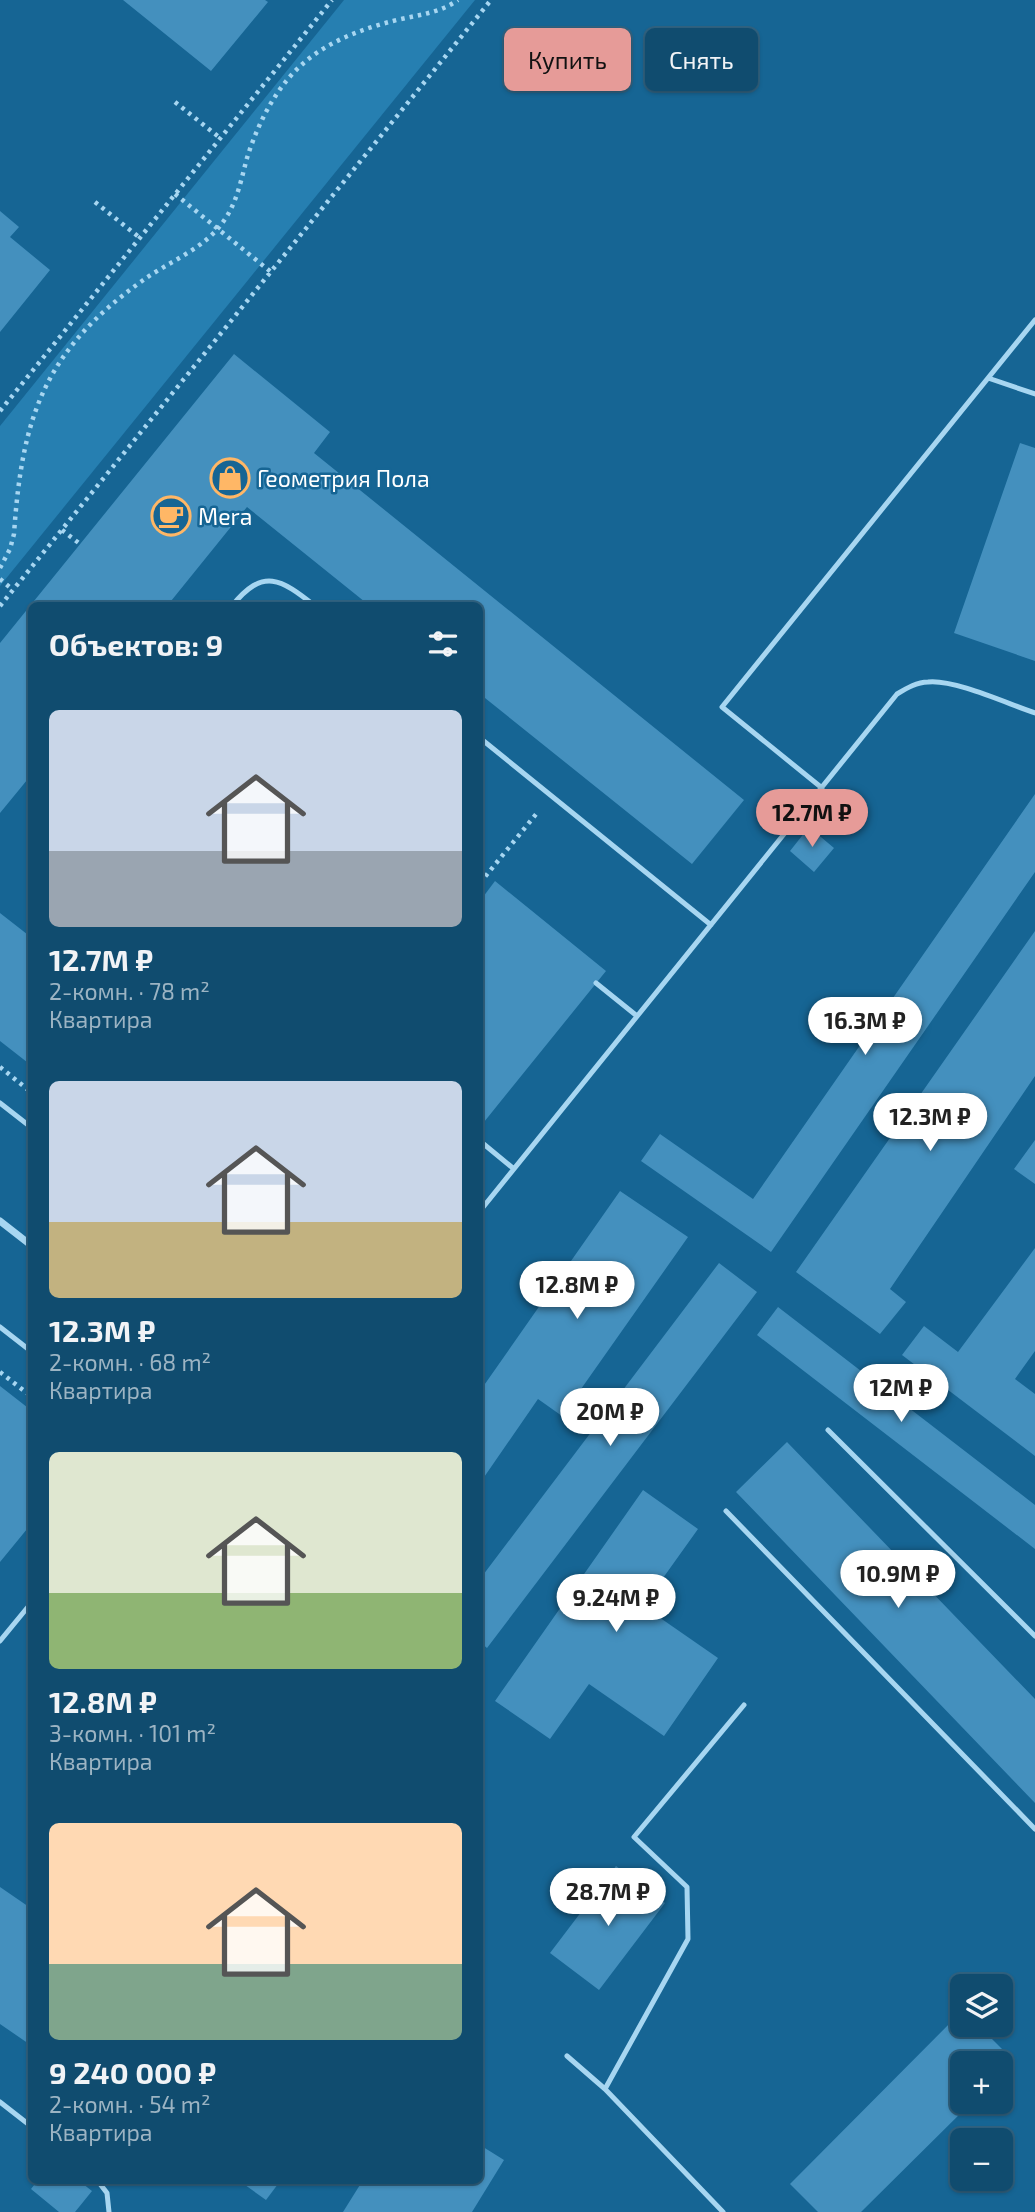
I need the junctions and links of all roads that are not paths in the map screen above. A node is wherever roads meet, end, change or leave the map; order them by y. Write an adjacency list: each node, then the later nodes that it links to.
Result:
1 (1035, 320): 2 (lane)
2 (988, 378): 3 (lane); 8 (lane)
3 (1035, 394)
4 (235, 602): 5 (lane)
5 (310, 602)
6 (1035, 713): 8 (lane)
7 (483, 740): 9 (lane)
8 (822, 788): 9 (lane)
9 (711, 925): 11 (lane)
10 (596, 983): 11 (lane)
11 (637, 1016): 15 (lane)
12 (0, 1103): 13 (lane)
13 (28, 1125)
14 (483, 1143): 15 (lane)
15 (514, 1168): 16 (lane)
16 (483, 1207)
17 (0, 1221): 18 (street)
18 (28, 1243)
19 (0, 1327): 20 (lane)
20 (28, 1349)
21 (828, 1430): 24 (lane)
22 (726, 1511): 27 (lane)
23 (28, 1607): 25 (lane)
24 (1035, 1636)
25 (0, 1641)
26 (744, 1705): 29 (lane)
27 (1035, 1829)
28 (567, 2056): 29 (lane)
29 (605, 2089): 34 (lane)
30 (0, 2102): 31 (lane)
31 (28, 2124)
32 (101, 2184): 33 (lane)
33 (109, 2212)
34 (723, 2212)

